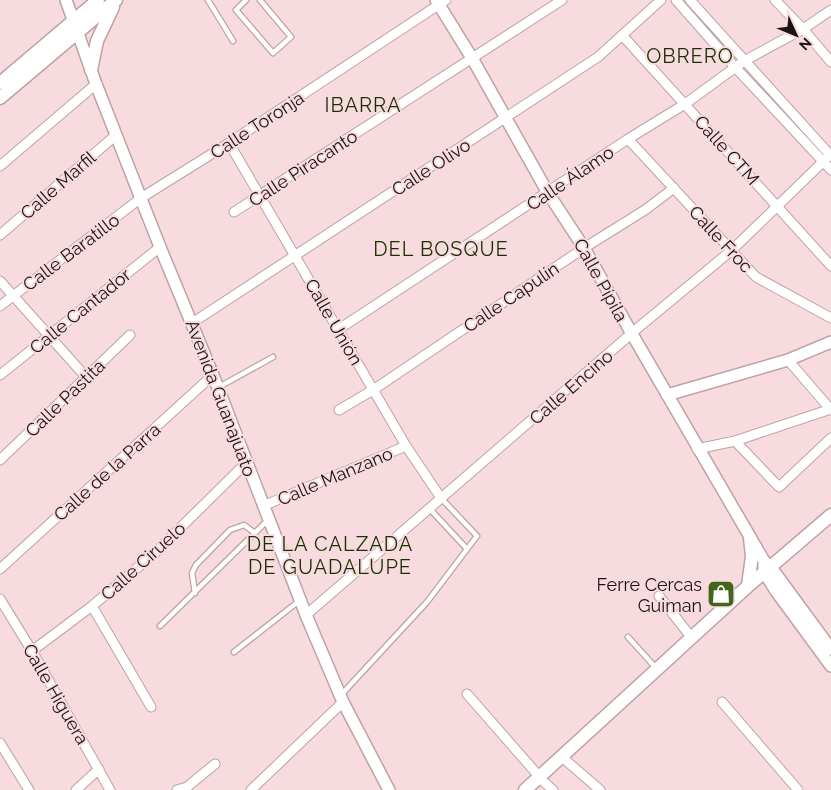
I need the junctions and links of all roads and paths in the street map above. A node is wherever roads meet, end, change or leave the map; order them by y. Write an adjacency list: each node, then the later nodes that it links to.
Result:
1 (66, 0): 14 (street, Avenida Guanajuato)
2 (98, 0): 14 (main road)
3 (116, 0): 14 (main road); 22 (main road)
4 (208, 0): 17 (lane)
5 (246, 0): 6 (lane)
6 (260, 0)
7 (562, 0): 18 (street, Calle Piracanto)
8 (661, 0): 16 (street, Calle Olivo)
9 (676, 0): 21 (street)
10 (690, 0): 19 (street)
11 (775, 0): 15 (street)
12 (440, 2): 18 (street, Calle Pípila); 30 (street, Calle Toronja)
13 (831, 10): 15 (street, Calle Álamo)
14 (76, 26): 22 (street, Avenida Guanajuato); 23 (main road); 25 (main road)
15 (803, 29): 19 (street, Calle Álamo); 20 (street)
16 (622, 36): 26 (street, Calle CTM); 27 (street, Calle Olivo)
17 (234, 41)
18 (472, 58): 27 (street, Calle Pípila); 36 (street, Calle Piracanto)
19 (744, 61): 21 (street, Calle Álamo); 31 (street)
20 (831, 62)
21 (735, 67): 26 (street, Calle Álamo); 31 (street)
22 (91, 70): 24 (street, Avenida Guanajuato)
23 (0, 83)
24 (96, 84): 28 (street, Avenida Guanajuato); 32 (street)
25 (0, 98)
26 (685, 104): 29 (street, Calle Álamo); 38 (street, Calle CTM)
27 (506, 119): 35 (street, Calle Pípila); 44 (street, Calle Olivo)
28 (116, 135): 37 (street, Avenida Guanajuato); 40 (street, Calle Marfil)
29 (628, 139): 34 (street, Calle Froc); 35 (street, Calle Álamo)
30 (229, 143): 36 (street, Calle Unión); 37 (street, Calle Toronja)
31 (829, 156): 33 (street); 38 (street, Calle Encino)
32 (0, 166)
33 (831, 170)
34 (674, 188): 42 (street, Calle Capulín); 43 (street, Calle Froc)
35 (548, 193): 42 (street, Calle Pípila); 51 (street, Calle Álamo)
36 (261, 196): 39 (street, Calle Piracanto); 44 (street, Calle Unión)
37 (142, 198): 41 (street, Avenida Guanajuato); 47 (street, Calle Baratillo)
38 (778, 206): 43 (street, Calle Encino); 45 (street, Calle CTM)
39 (234, 212)
40 (0, 235)
41 (160, 247): 50 (street, Avenida Guanajuato); 54 (street, Calle Cantador)
42 (584, 248): 52 (street, Calle Pípila); 62 (street, Calle Capulín)
43 (732, 250): 49 (street, Calle Froc); 52 (street, Calle Encino)
44 (295, 255): 50 (street, Calle Olivo); 51 (street, Calle Unión)
45 (831, 266)
46 (0, 281): 47 (street)
47 (14, 295): 48 (street, Calle Baratillo); 54 (street)
48 (0, 306)
49 (831, 318)
50 (192, 323): 59 (street, Avenida Guanajuato)
51 (338, 329): 62 (street, Calle Unión)
52 (632, 334): 63 (street, Calle Pípila); 72 (street, Calle Encino)
53 (130, 335): 60 (street, Calle Pastita)
54 (49, 337): 58 (street, Calle Cantador); 60 (street)
55 (831, 342): 57 (street)
56 (274, 357): 61 (lane)
57 (788, 360): 63 (street); 64 (street)
58 (0, 375)
59 (213, 375): 61 (street, Avenida Guanajuato); 81 (street, Calle de la Parra)
60 (86, 377): 70 (street, Calle Pastita)
61 (218, 388): 71 (street, Avenida Guanajuato)
62 (373, 390): 65 (street, Calle Capulín); 68 (street, Calle Unión)
63 (667, 395): 69 (street, Calle Pípila)
64 (831, 409): 67 (street)
65 (339, 410)
66 (831, 438): 67 (street)
67 (735, 441): 69 (street)
68 (406, 446): 72 (street, Calle Unión); 73 (street, Calle Manzano)
69 (697, 448): 79 (street, Calle Pípila)
70 (0, 460)
71 (247, 462): 73 (street, Avenida Guanajuato); 88 (street, Calle Ciruelo)
72 (441, 498): 74 (street, Calle Encino); 80 (lane)
73 (263, 506): 76 (street, Avenida Guanajuato)
74 (429, 508): 80 (lane); 90 (street, Calle Encino)
75 (831, 515): 82 (main road)
76 (268, 519): 78 (lane); 87 (street, Avenida Guanajuato)
77 (831, 525): 82 (main road)
78 (255, 533): 84 (lane); 84 (lane)
79 (750, 538): 82 (street, Calle Pípila); 83 (main road)
80 (467, 549): 100 (lane)
81 (0, 568)
82 (768, 570): 83 (main road); 89 (main road); 94 (street, Calle Pípila); 97 (street, Calle Pípila)
83 (748, 586): 89 (main road)
84 (194, 593): 91 (lane)
85 (659, 596): 93 (street)
86 (0, 599): 95 (street, Calle Higuera)
87 (300, 600): 90 (street, Avenida Guanajuato); 96 (lane)
88 (92, 606): 95 (street, Calle Ciruelo); 102 (street)
89 (731, 607): 93 (main road); 104 (main road)
90 (306, 614): 100 (street, Avenida Guanajuato)
91 (160, 626)
92 (628, 637): 98 (lane)
93 (692, 637): 98 (main road)
94 (831, 649)
95 (32, 652): 106 (street, Calle Higuera)
96 (234, 652)
97 (831, 666)
98 (657, 669): 104 (main road)
99 (467, 694): 107 (street)
100 (342, 699): 112 (street); 113 (street, Avenida Guanajuato)
101 (722, 702): 116 (street)
102 (151, 707)
103 (0, 743): 108 (street)
104 (565, 759): 107 (main road); 115 (street)
105 (215, 764): 111 (street)
106 (99, 769): 109 (street); 110 (street, Calle Higuera)
107 (543, 785): 114 (main road)
108 (29, 790)
109 (76, 790)
110 (110, 790)
111 (177, 790)
112 (251, 790)
113 (389, 790)
114 (525, 790)
115 (600, 790)
116 (798, 790)

